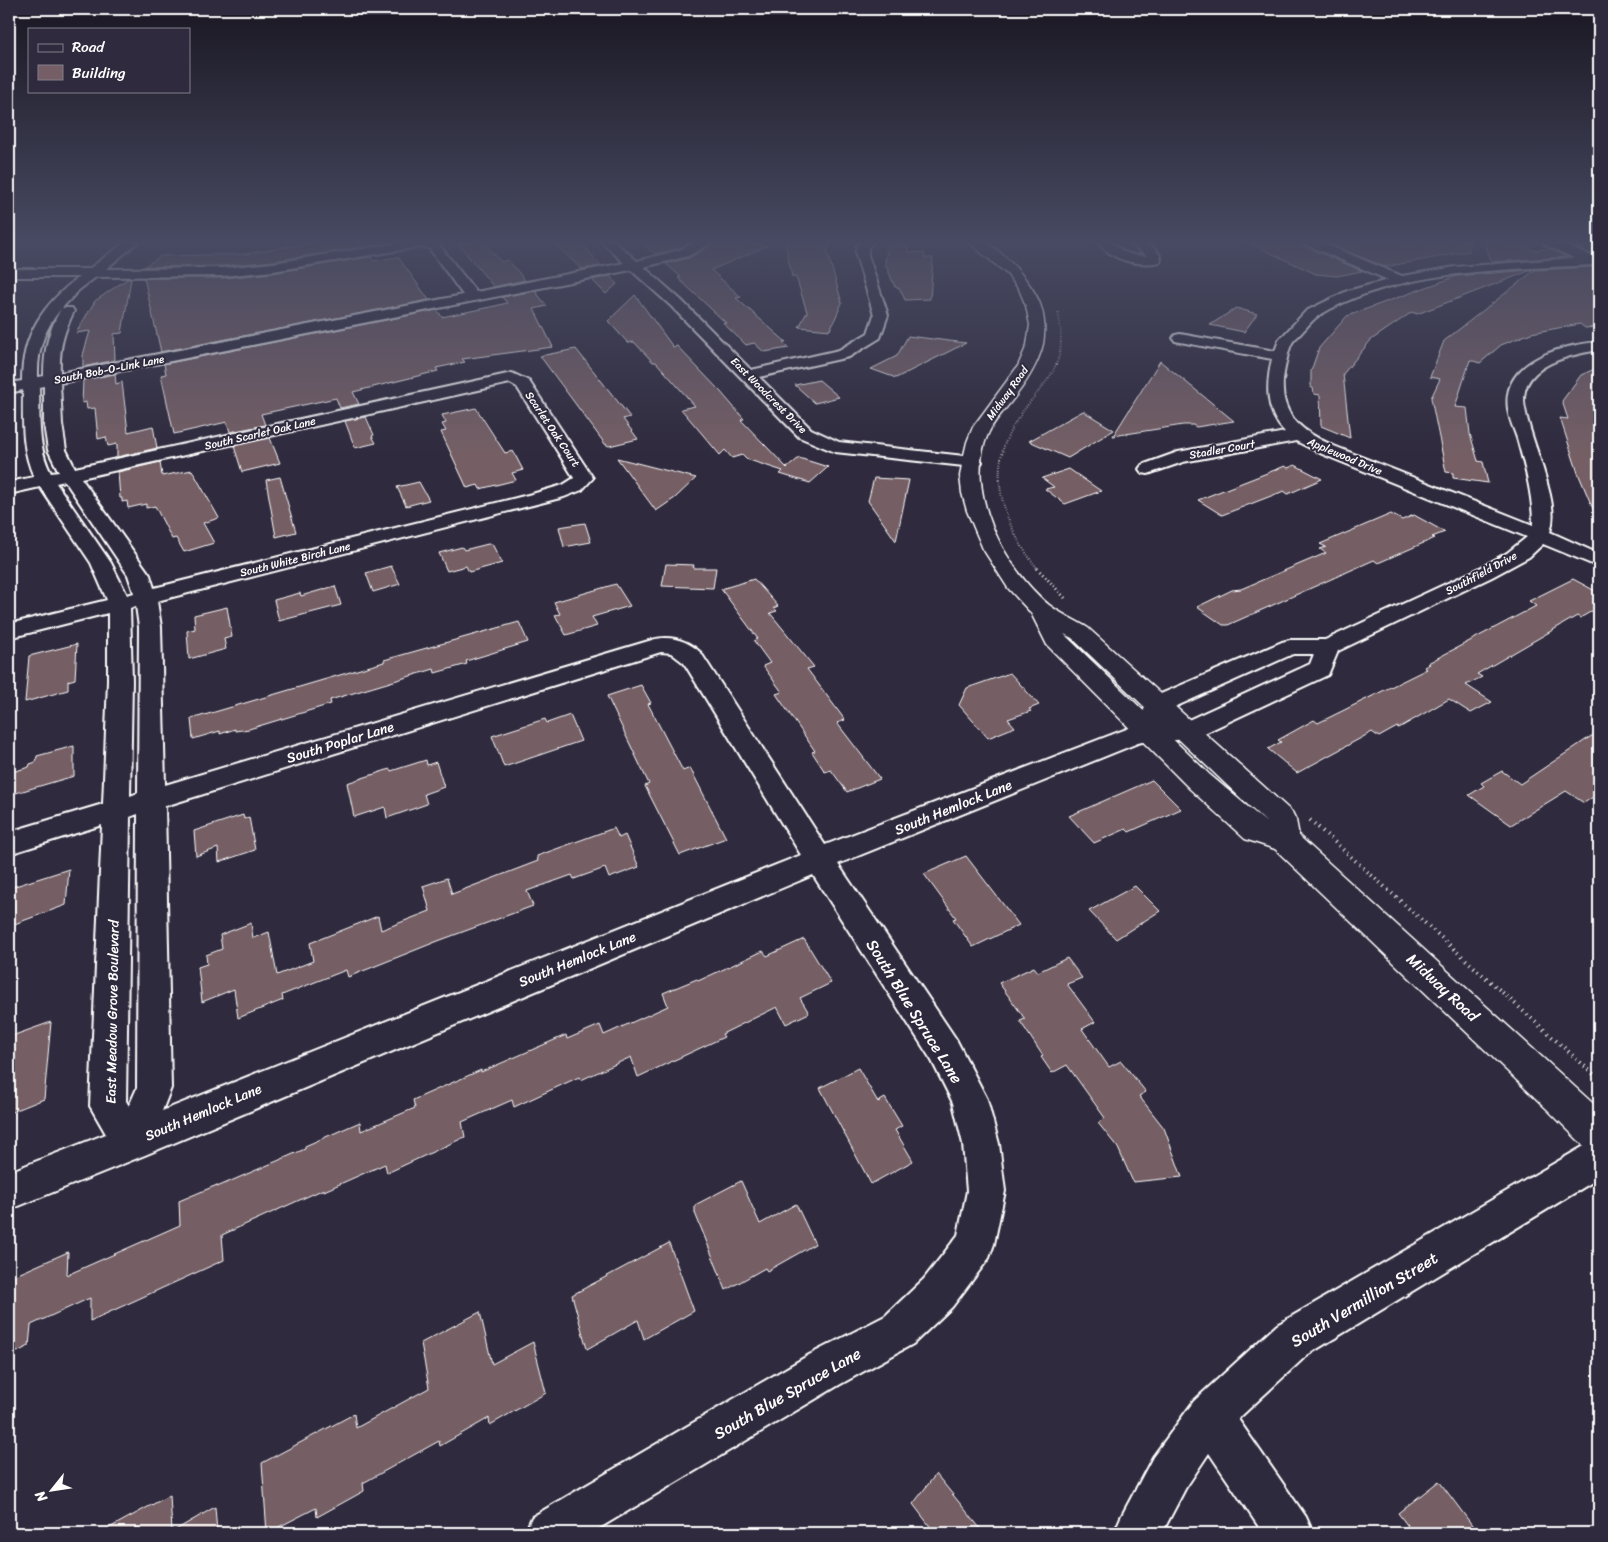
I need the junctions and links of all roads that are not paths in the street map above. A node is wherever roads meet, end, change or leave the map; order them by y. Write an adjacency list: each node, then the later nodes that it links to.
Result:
1 (51, 313): 12 (street, East Meadow Grove Boulevard)
2 (391, 313): 12 (street, South Bob-O-Link Lane)
3 (685, 313): 10 (street, East Woodcrest Drive)
4 (880, 313): 10 (street)
5 (1035, 313): 15 (main road, Midway Road)
6 (1314, 313): 9 (street, Applewood Drive)
7 (1180, 338): 9 (street)
8 (1599, 346): 21 (street)
9 (1278, 356): 14 (street, Applewood Drive)
10 (748, 375): 15 (street, East Woodcrest Drive)
11 (512, 378): 17 (street, South Scarlet Oak Lane); 19 (street, Scarlet Oak Court)
12 (41, 382): 13 (street, South Bob-O-Link Lane); 17 (street, East Meadow Grove Boulevard); 18 (street, East Meadow Grove Boulevard)
13 (9, 388)
14 (1298, 435): 16 (street, Stadler Court); 21 (street, Applewood Drive)
15 (973, 462): 28 (main road, Midway Road)
16 (1148, 469)
17 (70, 475): 18 (street, South Scarlet Oak Lane); 23 (street, East Meadow Grove Boulevard)
18 (45, 480): 20 (street, South Scarlet Oak Lane); 24 (street, East Meadow Grove Boulevard)
19 (580, 485): 23 (street, South White Birch Lane)
20 (9, 488)
21 (1540, 535): 22 (street, Applewood Drive); 27 (street, Southfield Drive)
22 (1599, 561)
23 (146, 597): 24 (street, South White Birch Lane); 30 (street, East Meadow Grove Boulevard)
24 (119, 604): 25 (street, South White Birch Lane); 31 (street, East Meadow Grove Boulevard)
25 (9, 631)
26 (672, 644): 30 (street, South Poplar Lane); 34 (street, South Blue Spruce Lane)
27 (1328, 647): 28 (street, Southfield Drive); 29 (street)
28 (1153, 718): 29 (main road, Midway Road); 32 (main road, Midway Road); 34 (street, South Hemlock Lane)
29 (1187, 731): 32 (main road, Midway Road)
30 (152, 799): 31 (street, South Poplar Lane); 36 (street, East Meadow Grove Boulevard)
31 (116, 810): 33 (street, South Poplar Lane); 36 (street, East Meadow Grove Boulevard)
32 (1285, 841): 35 (main road, Midway Road)
33 (9, 843)
34 (819, 860): 36 (street, South Hemlock Lane); 40 (street, South Blue Spruce Lane)
35 (1599, 1135)
36 (132, 1142): 38 (street, South Hemlock Lane)
37 (1599, 1158): 39 (street, South Vermillion Street)
38 (9, 1191)
39 (1209, 1416): 41 (street, South Vermillion Street); 42 (street)
40 (548, 1533)
41 (1137, 1533)
42 (1290, 1533)

